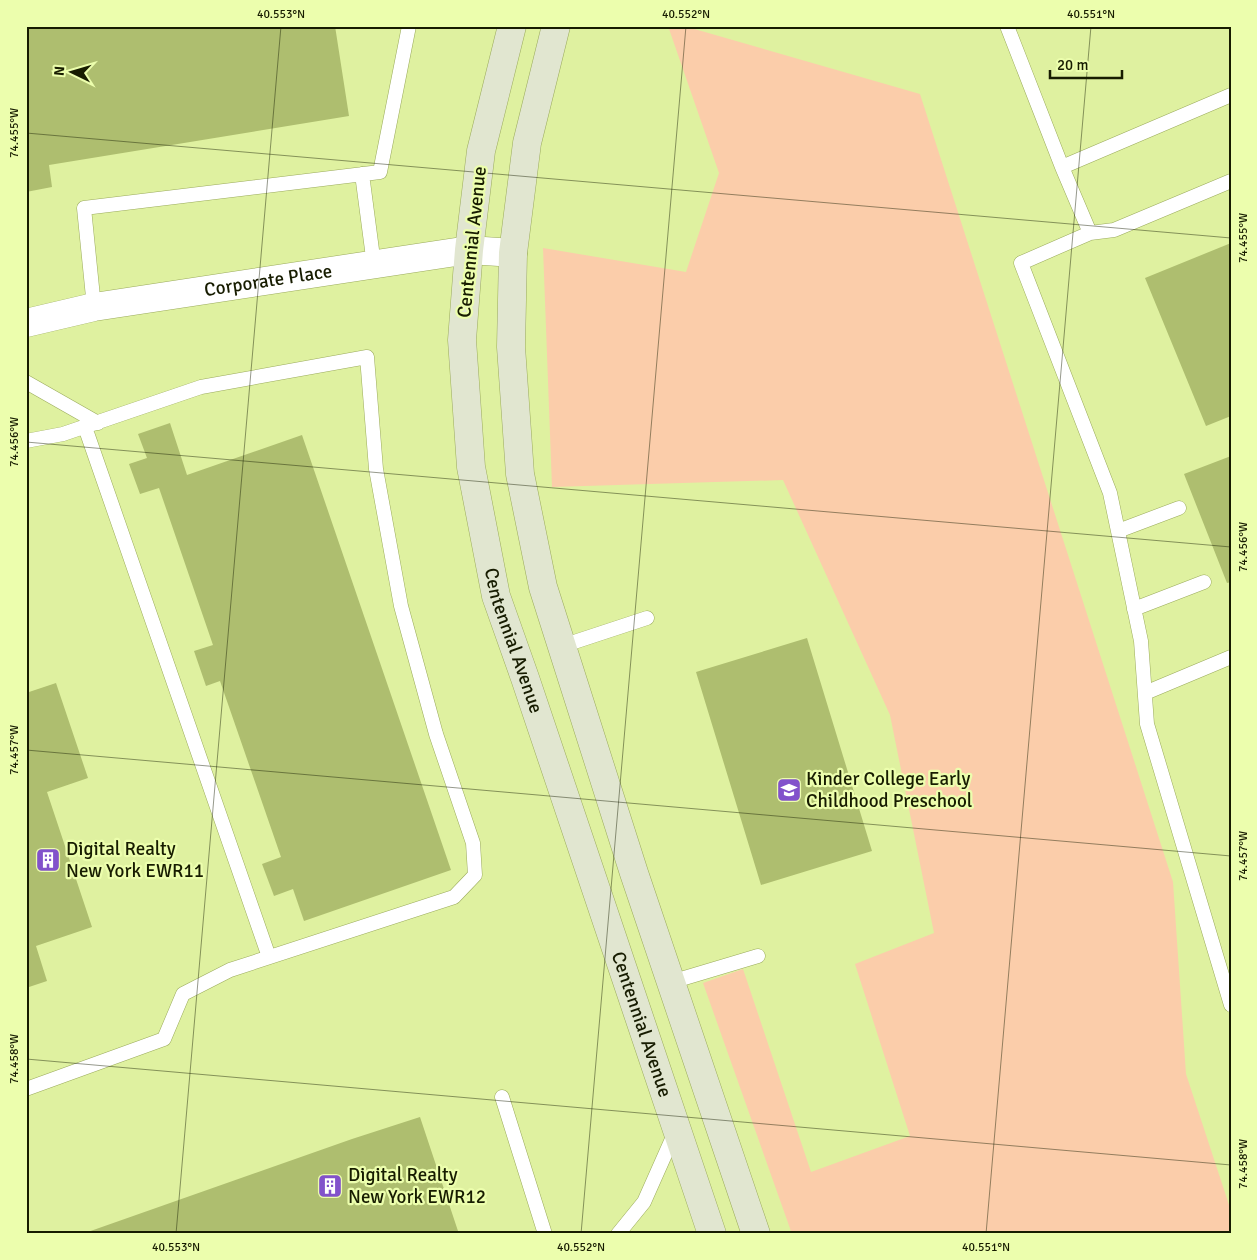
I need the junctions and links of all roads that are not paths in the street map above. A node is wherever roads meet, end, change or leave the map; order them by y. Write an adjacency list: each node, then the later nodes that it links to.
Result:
1 (409, 26): 7 (lane)
2 (512, 26): 10 (main road, Centennial Avenue)
3 (556, 26): 11 (main road)
4 (1008, 26): 6 (lane)
5 (1231, 94): 6 (lane)
6 (1062, 167): 9 (lane)
7 (362, 174): 12 (lane); 13 (lane)
8 (1231, 181): 9 (lane)
9 (1090, 234): 19 (lane)
10 (470, 250): 11 (street, Corporate Place); 12 (street, Corporate Place); 32 (main road, Centennial Avenue)
11 (513, 253): 23 (main road)
12 (374, 265): 13 (street, Corporate Place)
13 (94, 307): 14 (street, Corporate Place)
14 (26, 323)
15 (26, 382): 16 (lane)
16 (91, 425): 17 (lane); 27 (lane); 27 (lane)
17 (26, 440)
18 (1178, 508): 19 (lane)
19 (1118, 531): 21 (lane)
20 (1204, 582): 21 (lane)
21 (1134, 609): 25 (lane)
22 (647, 618): 23 (lane)
23 (562, 646): 28 (main road)
24 (1231, 657): 25 (lane)
25 (1144, 693): 29 (lane)
26 (758, 956): 28 (lane)
27 (269, 957): 30 (lane)
28 (671, 982): 36 (main road)
29 (1231, 1005)
30 (26, 1089)
31 (502, 1097): 33 (lane)
32 (676, 1130): 34 (lane); 35 (main road, Centennial Avenue)
33 (545, 1234)
34 (618, 1234)
35 (712, 1234)
36 (756, 1234)

